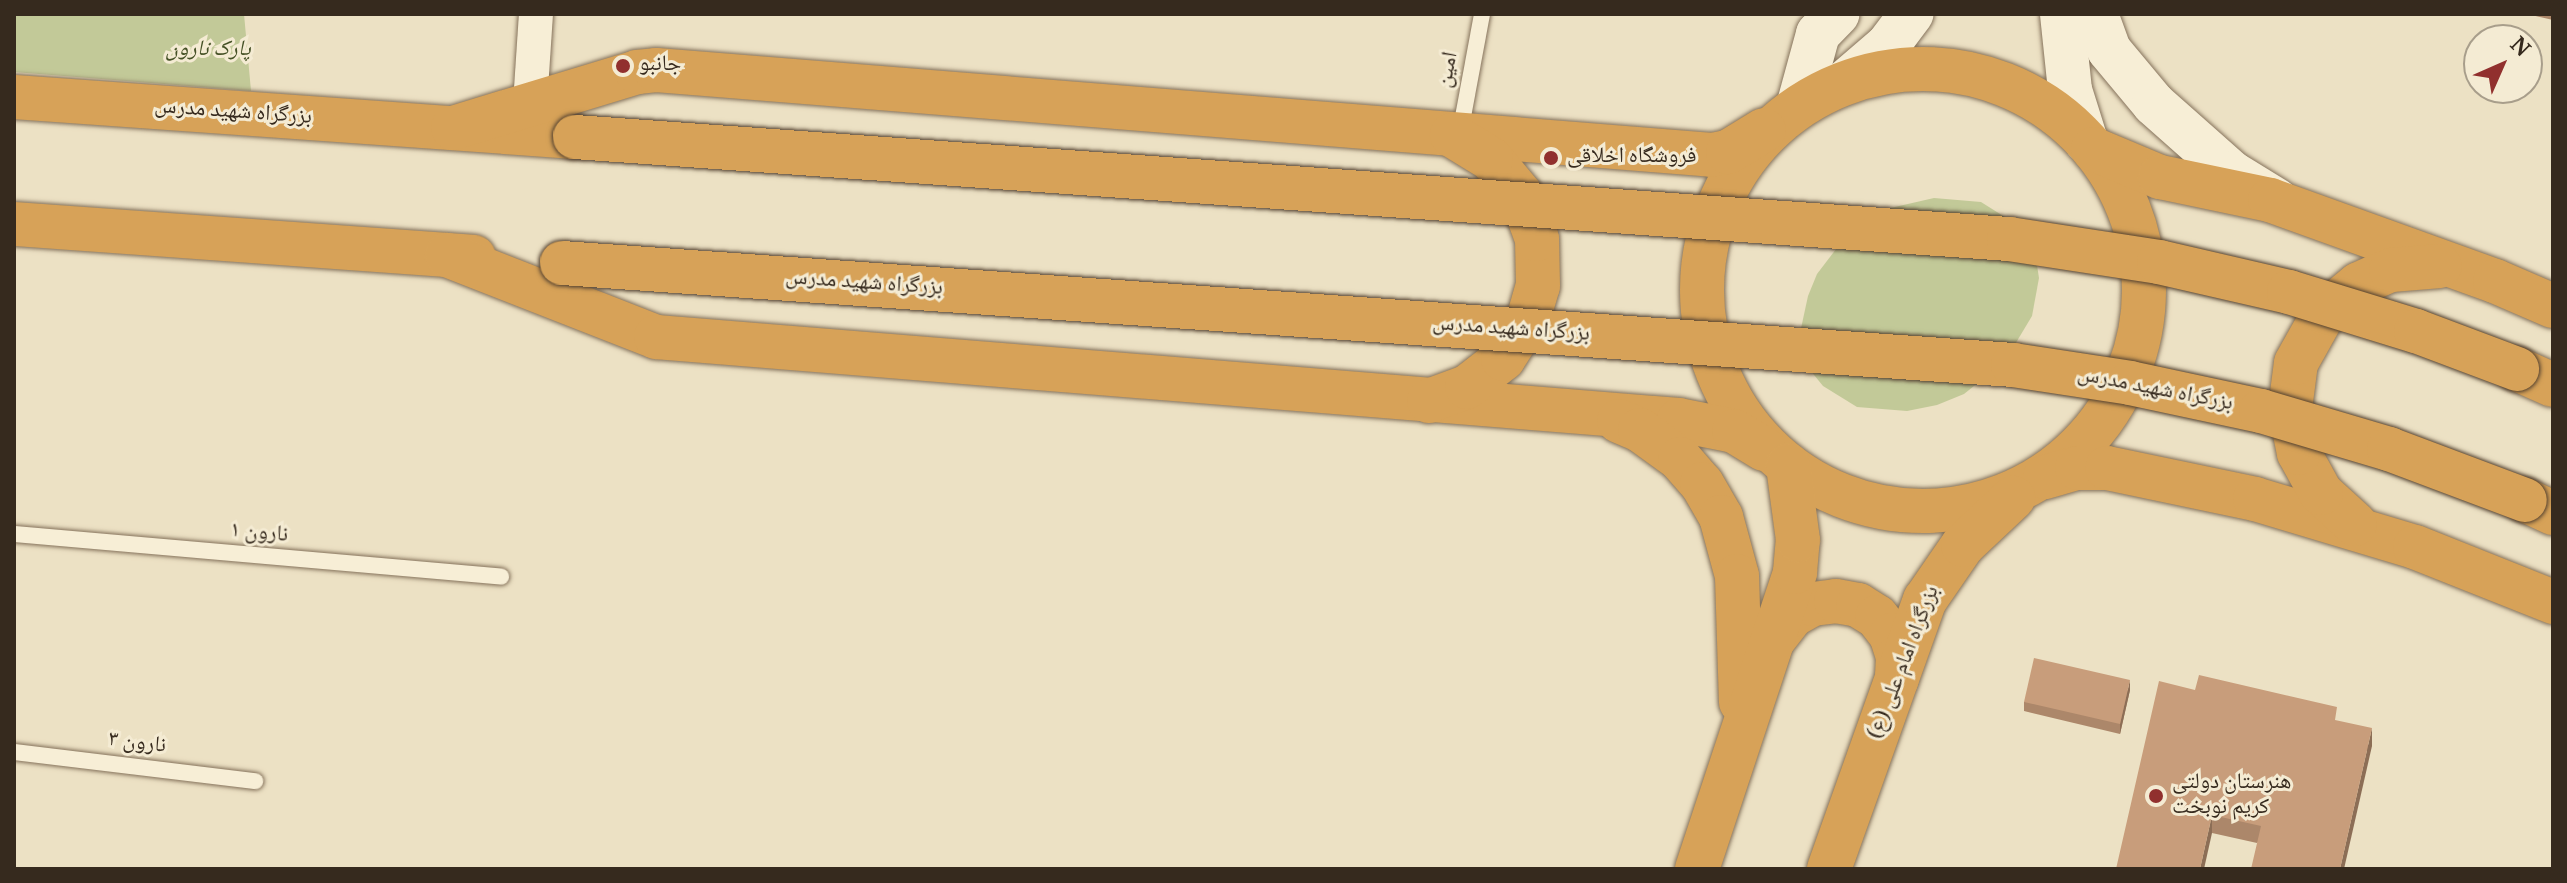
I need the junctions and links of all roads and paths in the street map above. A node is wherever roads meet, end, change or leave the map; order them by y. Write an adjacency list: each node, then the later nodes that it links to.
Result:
1 (536, 14): 9 (street)
2 (1482, 14): 12 (lane, امین)
3 (1837, 14): 10 (main road)
4 (1911, 14): 7 (main road)
5 (2062, 14): 13 (main road)
6 (2096, 14): 14 (main road)
7 (1844, 83): 10 (highway); 13 (highway)
8 (14, 97): 11 (highway, بزرگراه شهید مدرس)
9 (530, 104): 11 (highway, بزرگراه شهید مدرس); 12 (highway, بزرگراه شهید مدرس)
10 (1793, 110): 12 (highway, بزرگراه شهید مدرس); 22 (highway)
11 (453, 128): 19 (highway, بزرگراه شهید مدرس, bridge)
12 (1455, 134): 20 (highway)
13 (2089, 145): 14 (highway); 23 (highway)
14 (2284, 206): 17 (highway)
15 (14, 224): 16 (highway, بزرگراه شهید مدرس)
16 (447, 255): 20 (highway, بزرگراه شهید مدرس); 24 (highway, بزرگراه شهید مدرس, bridge)
17 (2458, 268): 18 (highway); 25 (highway)
18 (2553, 306)
19 (2553, 385)
20 (1427, 402): 21 (highway, بزرگراه شهید مدرس)
21 (1606, 415): 22 (highway, بزرگراه شهید مدرس); 31 (highway)
22 (1784, 462): 23 (highway, بزرگراه شهید مدرس); 29 (highway)
23 (2031, 484): 25 (highway); 30 (highway, بزرگراه امام علی (ع))
24 (2553, 513)
25 (2371, 532): 28 (highway)
26 (14, 534): 27 (lane, نارون ۱)
27 (501, 577)
28 (2553, 602)
29 (1774, 640): 30 (highway); 31 (highway)
30 (1897, 679): 35 (highway, بزرگراه امام علی (ع))
31 (1742, 736): 34 (highway)
32 (14, 752): 33 (lane, نارون ۳)
33 (255, 781)
34 (1697, 869)
35 (1829, 869)

